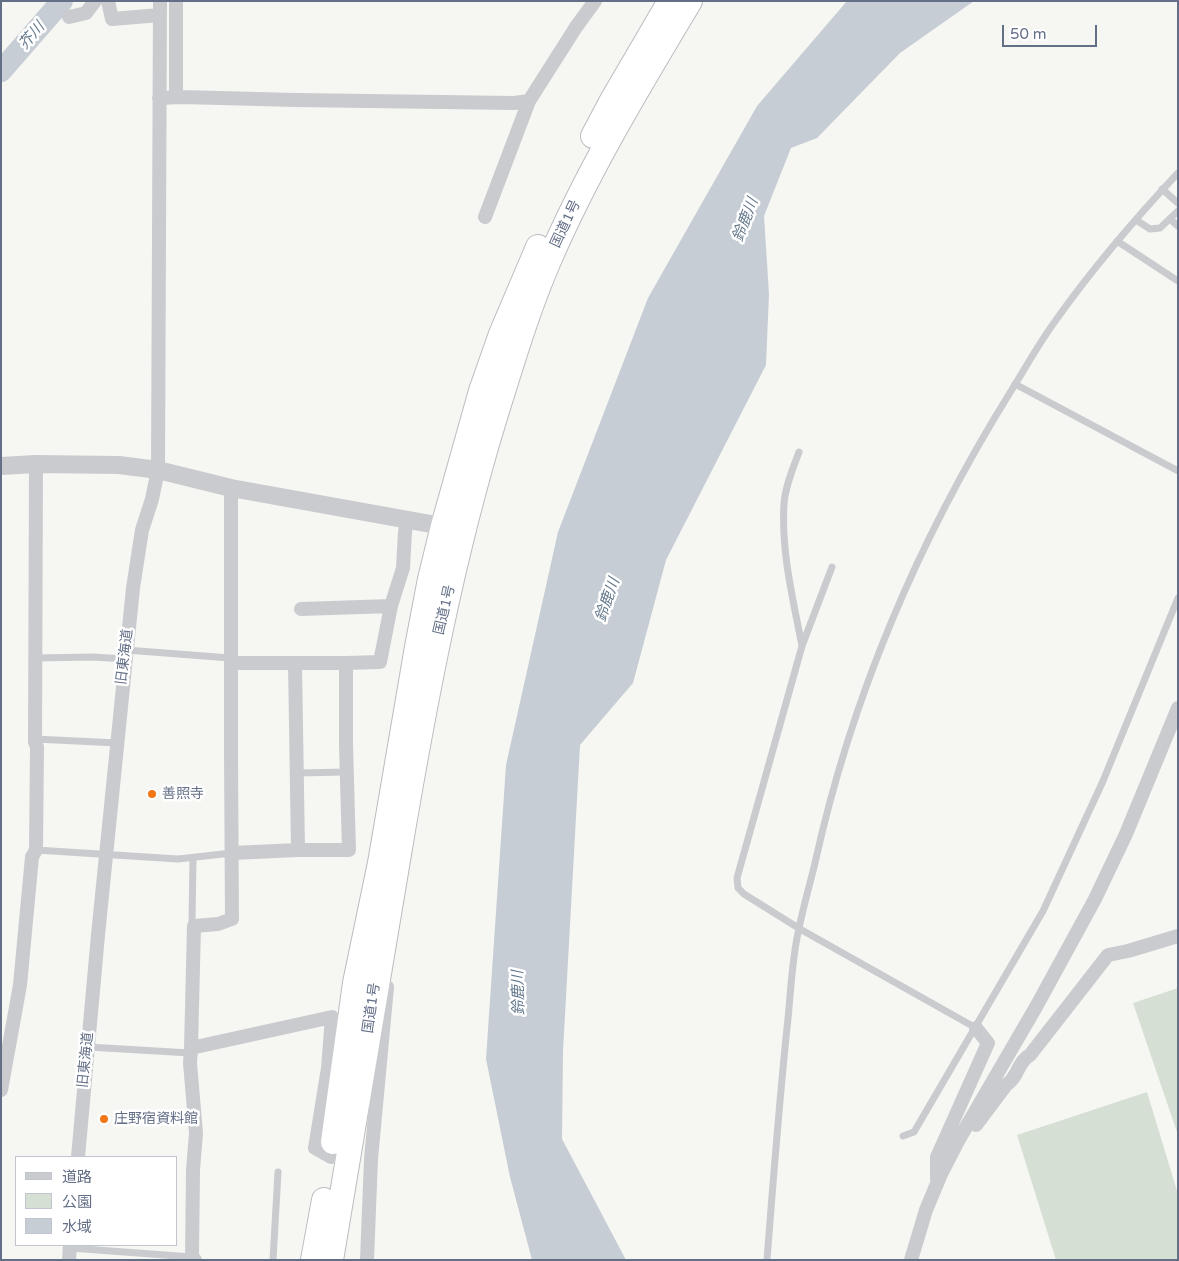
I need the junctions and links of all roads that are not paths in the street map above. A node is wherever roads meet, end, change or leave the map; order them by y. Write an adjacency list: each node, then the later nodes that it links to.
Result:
1 (95, 1): 8 (street)
2 (108, 1): 7 (street)
3 (176, 1): 9 (street)
4 (595, 1): 11 (street)
5 (670, 1): 30 (highway, 国道1号)
6 (690, 1): 30 (highway, 国道1号)
7 (160, 8): 10 (street, 旧東海道)
8 (69, 17)
9 (176, 97): 10 (street); 11 (street)
10 (159, 98): 26 (street, 旧東海道)
11 (529, 101): 16 (street)
12 (1176, 178): 13 (lane)
13 (1162, 189): 14 (lane); 18 (lane)
14 (1178, 203)
15 (1178, 211): 17 (lane)
16 (485, 217)
17 (1170, 219): 18 (lane); 19 (lane)
18 (1136, 220): 20 (lane)
19 (1178, 226)
20 (1117, 241): 21 (lane); 22 (lane)
21 (1178, 281)
22 (1015, 384): 27 (lane); 53 (lane)
23 (799, 452): 35 (lane)
24 (36, 464): 25 (street); 26 (street); 37 (street)
25 (1, 466)
26 (158, 466): 28 (street); 36 (street, 旧東海道)
27 (1178, 472)
28 (231, 488): 29 (street); 38 (street)
29 (407, 520): 30 (street); 33 (street)
30 (453, 528): 48 (highway, 国道1号); 62 (highway, 国道1号)
31 (832, 567): 35 (lane)
32 (1178, 598): 55 (lane)
33 (391, 606): 34 (street); 39 (street)
34 (301, 609)
35 (802, 646): 53 (lane)
36 (125, 655): 37 (lane); 38 (lane); 43 (street, 旧東海道)
37 (36, 658): 42 (street)
38 (231, 660): 40 (street); 50 (street)
39 (346, 662): 40 (street); 44 (street)
40 (295, 663): 45 (street)
41 (1178, 708): 60 (street)
42 (35, 739): 43 (lane); 46 (street)
43 (117, 743): 49 (street, 旧東海道)
44 (346, 772): 45 (lane); 47 (street)
45 (297, 773): 47 (street)
46 (36, 850): 49 (lane); 58 (street)
47 (298, 850): 50 (street)
48 (399, 851): 69 (highway, 国道1号); 70 (street)
49 (106, 854): 51 (lane); 56 (street, 旧東海道)
50 (232, 854): 51 (lane); 52 (street)
51 (192, 858): 52 (lane)
52 (194, 926): 57 (street)
53 (800, 930): 55 (lane); 71 (lane)
54 (1178, 936): 60 (street)
55 (976, 1028): 59 (lane); 64 (street)
56 (88, 1047): 57 (lane); 61 (street, 旧東海道)
57 (191, 1050): 62 (street); 66 (street)
58 (1, 1090)
59 (903, 1136)
60 (958, 1141): 64 (street)
61 (78, 1156)
62 (331, 1157): 68 (highway, 国道1号)
63 (278, 1172): 67 (lane)
64 (937, 1183): 72 (street)
65 (70, 1251): 66 (lane)
66 (194, 1258)
67 (273, 1260)
68 (313, 1260)
69 (330, 1260)
70 (367, 1260)
71 (767, 1260)
72 (911, 1260)

